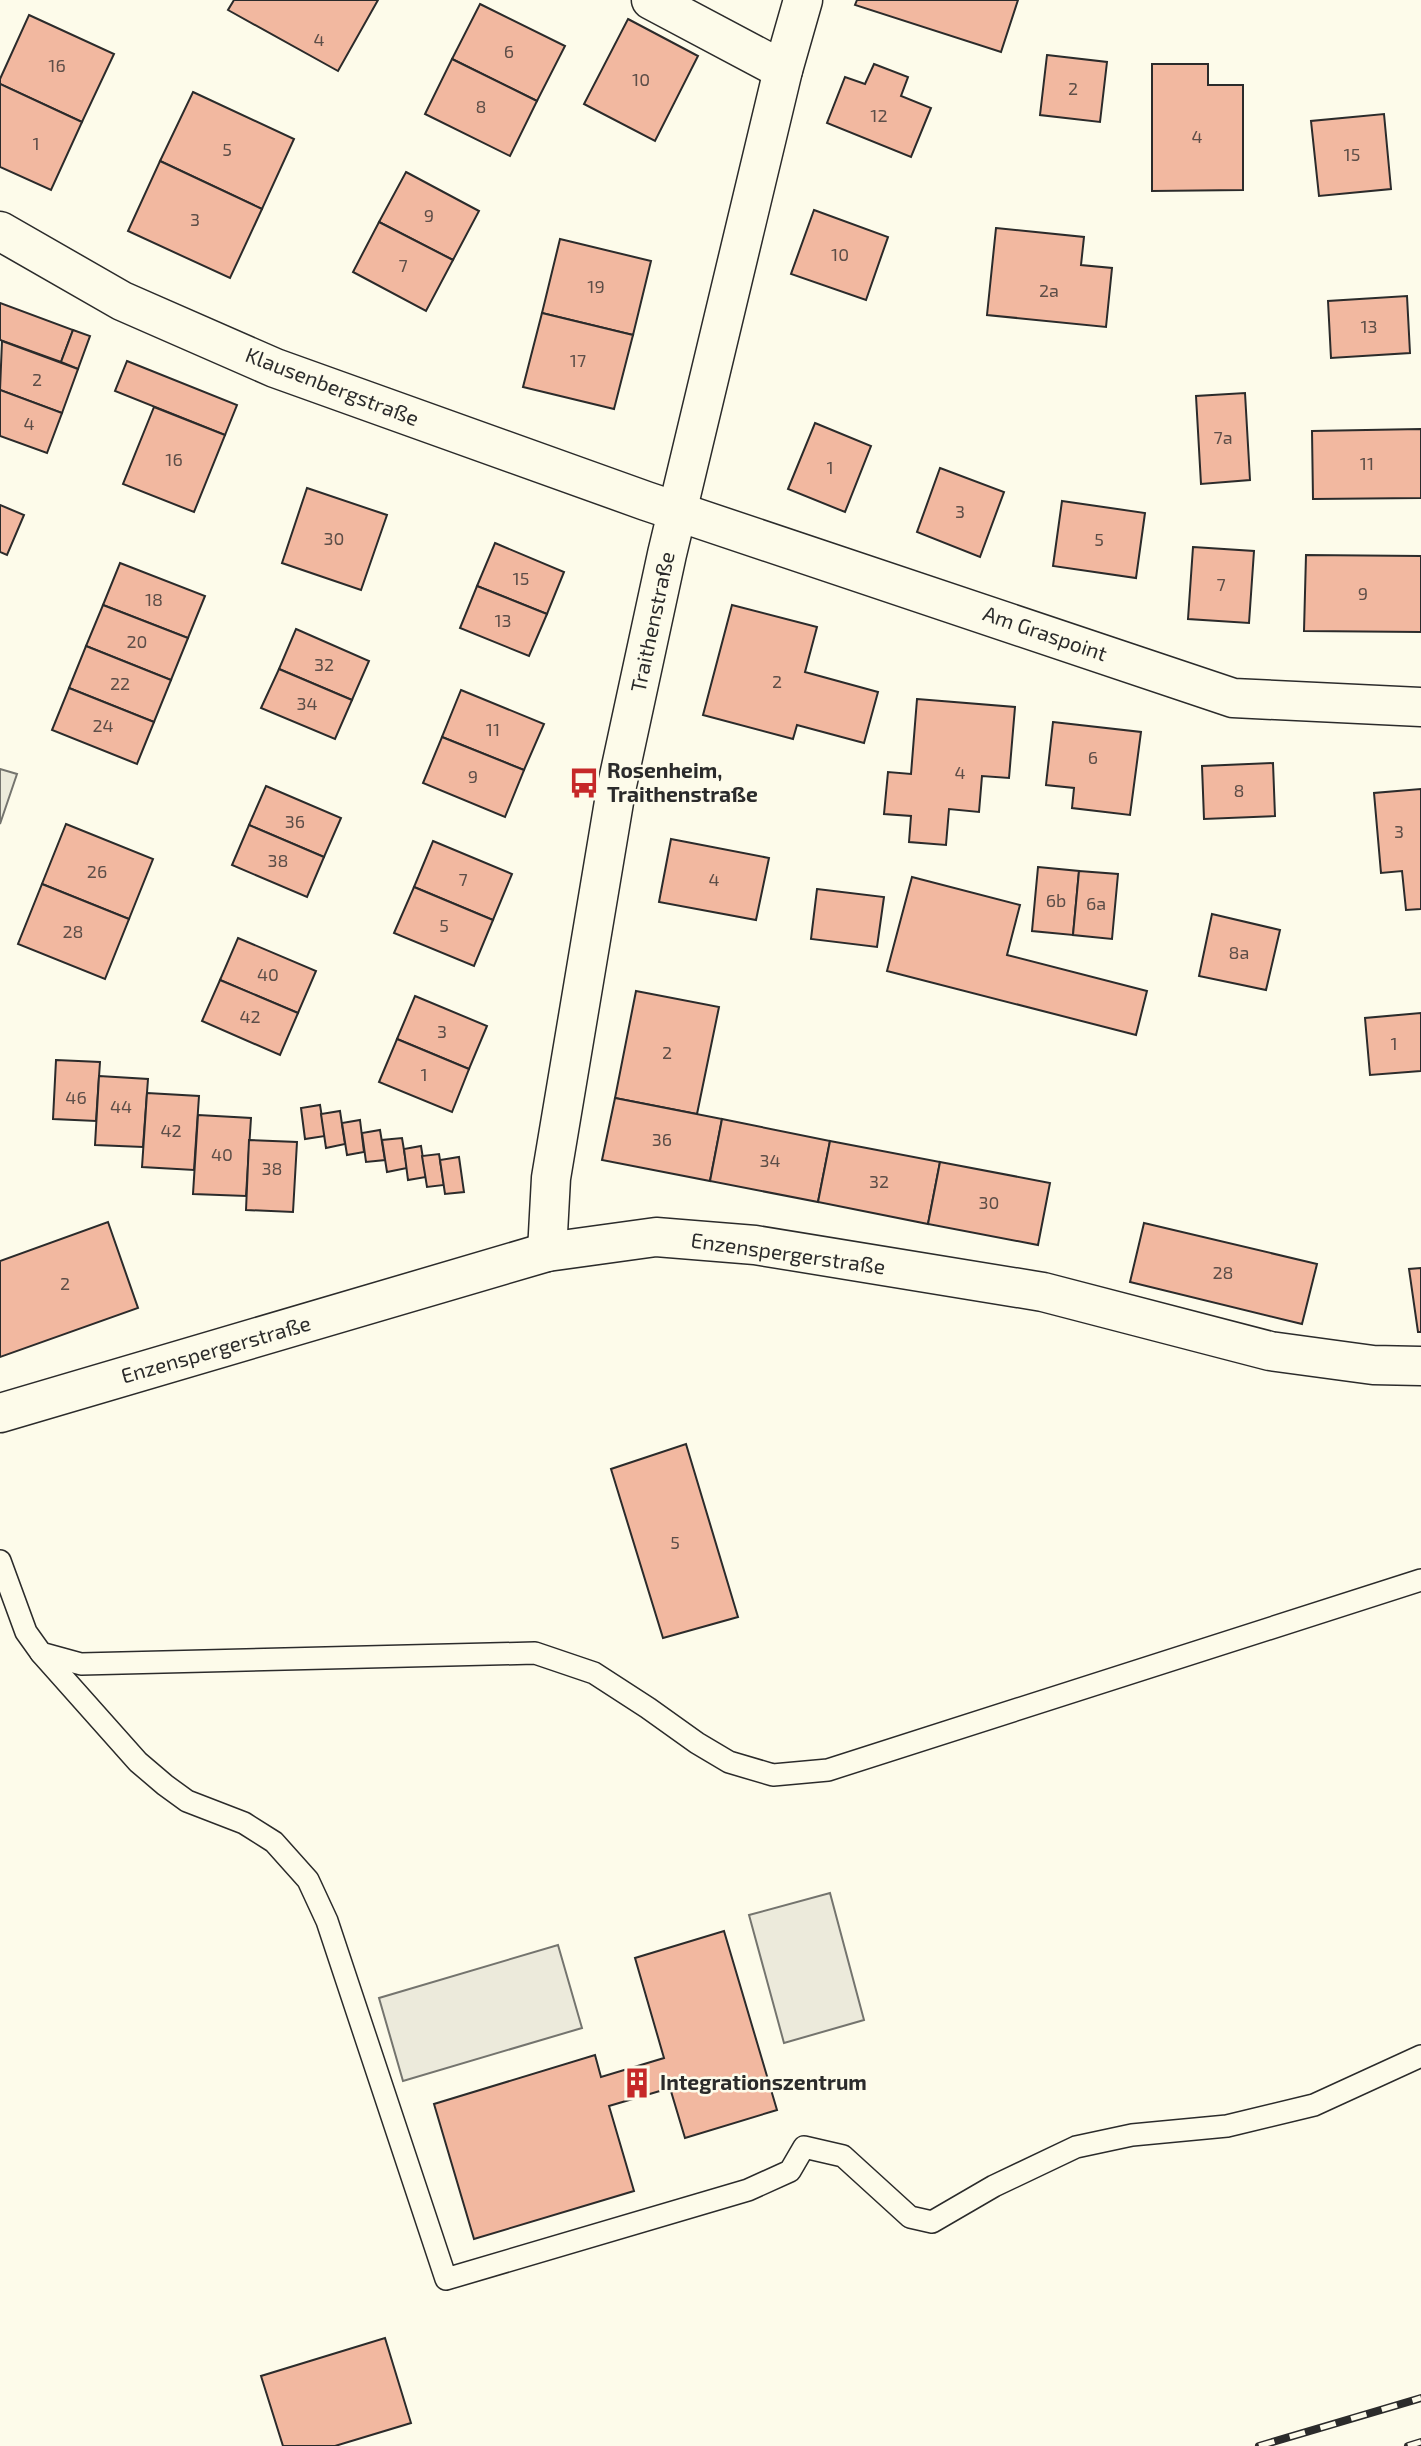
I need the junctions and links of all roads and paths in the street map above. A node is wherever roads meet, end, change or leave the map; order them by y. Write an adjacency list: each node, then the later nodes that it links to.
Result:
1 (651, 0): 3 (street)
2 (803, 0): 3 (street, Traithenstraße)
3 (783, 70): 5 (street, Traithenstraße)
4 (0, 231): 5 (street, Klausenbergstraße)
5 (678, 510): 6 (street, Am Graspoint); 7 (street, Traithenstraße)
6 (1421, 707)
7 (547, 1252): 8 (street, Enzenspergerstraße); 9 (street, Enzenspergerstraße)
8 (1421, 1366)
9 (0, 1413)
10 (0, 1561): 12 (lane)
11 (1421, 1580): 12 (lane)
12 (41, 1653): 13 (lane)
13 (1421, 2056)

